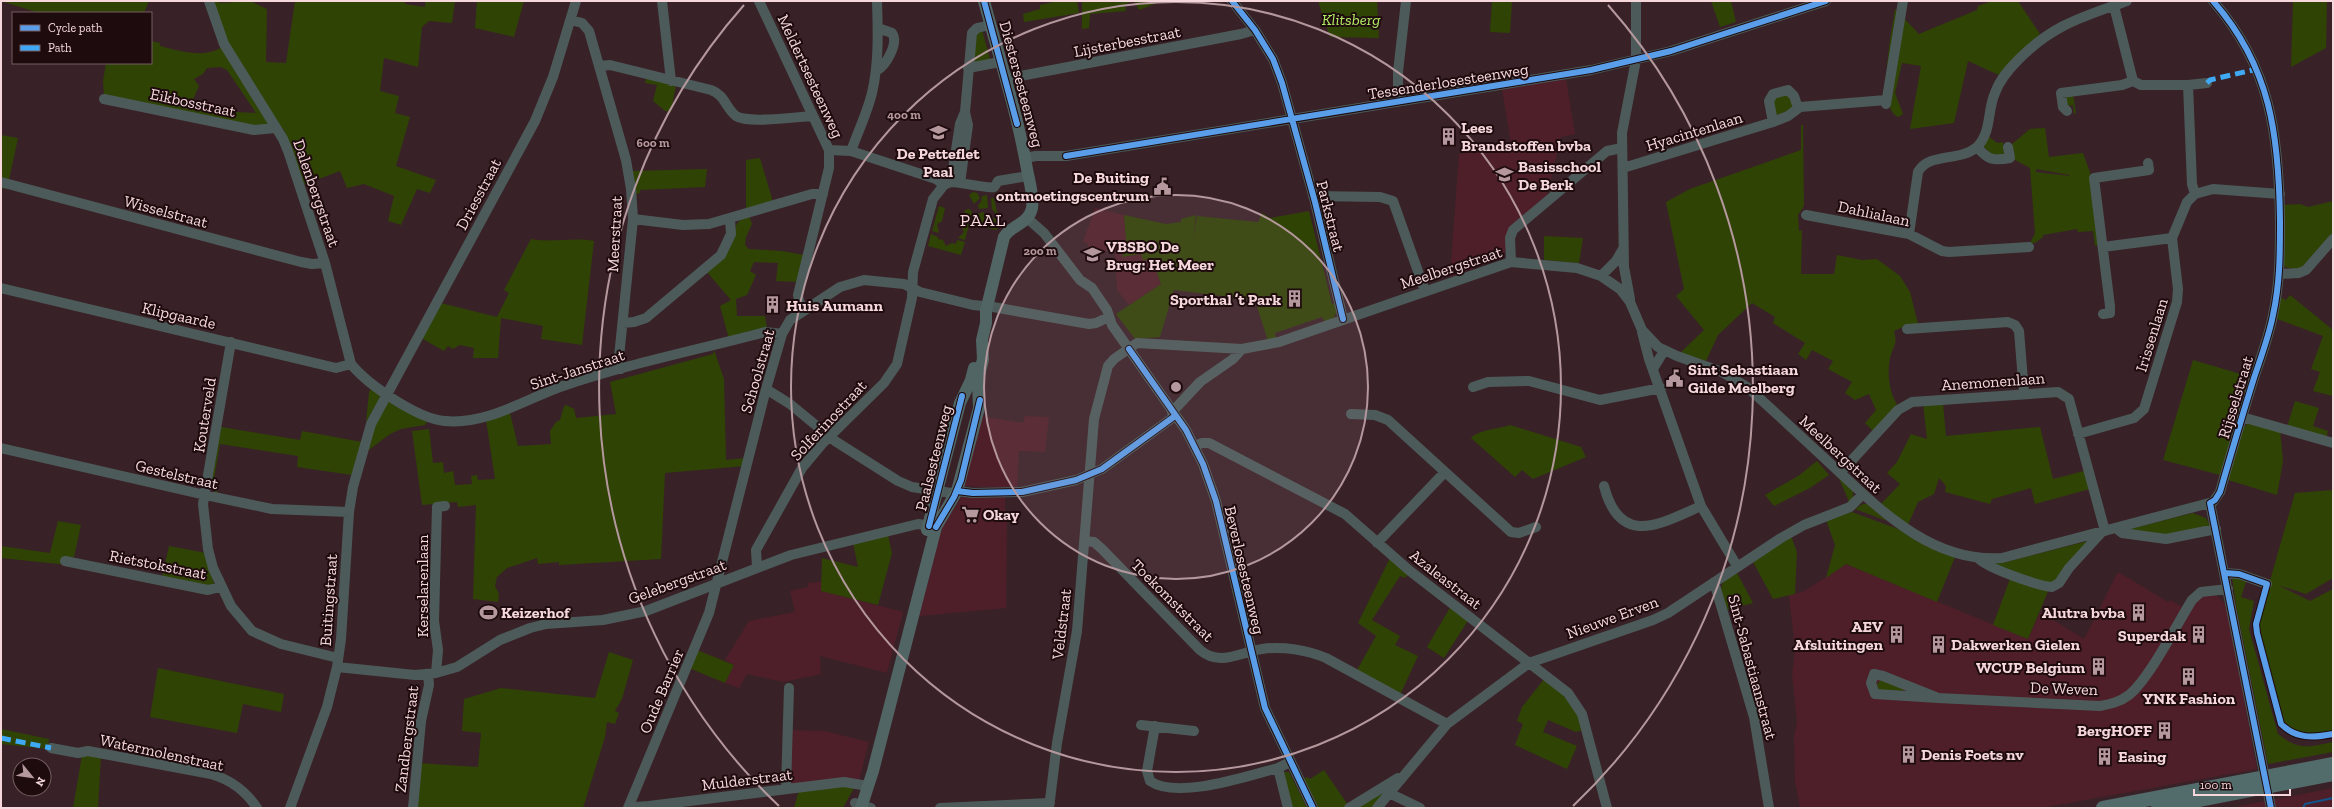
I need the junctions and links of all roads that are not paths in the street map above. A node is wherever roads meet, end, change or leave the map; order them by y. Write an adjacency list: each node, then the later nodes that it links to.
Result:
1 (209, 1): 37 (street, Dalenbergstraat)
2 (576, 1): 16 (street, Driesstraat)
3 (662, 1): 26 (street)
4 (759, 1): 34 (street, Meldertsesteenweg)
5 (877, 1): 18 (street)
6 (984, 1): 17 (main road, Diestersesteenweg)
7 (1232, 1): 19 (street, Parkstraat)
8 (1406, 1): 31 (street)
9 (1636, 1): 20 (street)
10 (1826, 1): 14 (street, Tessenderlosesteenweg)
11 (1903, 1): 32 (street, Hyacintenlaan)
12 (2128, 1): 15 (street)
13 (2213, 1): 51 (street, Rijsselstraat)
14 (1802, 5): 20 (street, Tessenderlosesteenweg)
15 (2114, 6): 27 (street); 38 (street)
16 (571, 20): 22 (street, Meerstraat); 93 (street, Driesstraat)
17 (990, 25): 21 (main road, Diestersesteenweg); 23 (street)
18 (878, 28): 24 (street); 24 (street)
19 (1255, 30): 25 (street, Lijsterbesstraat); 35 (street, Parkstraat)
20 (1636, 60): 31 (street, Tessenderlosesteenweg); 40 (street)
21 (1000, 62): 23 (street); 25 (main road, Diestersesteenweg)
22 (600, 66): 26 (street); 55 (street, Meerstraat)
23 (968, 68): 48 (street)
24 (876, 72): 42 (street)
25 (1005, 79): 43 (main road, Diestersesteenweg)
26 (671, 81): 34 (street)
27 (2133, 82): 29 (street); 33 (street)
28 (2207, 83): 29 (street)
29 (2188, 85): 50 (street)
30 (104, 99): 37 (street, Eikbosstraat)
31 (1398, 102): 35 (street, Tessenderlosesteenweg)
32 (1798, 108): 36 (street, Hyacintenlaan); 36 (street)
33 (2067, 111)
34 (812, 116): 41 (street, Meldertsesteenweg)
35 (1292, 120): 43 (street, Tessenderlosesteenweg); 52 (street, Parkstraat)
36 (1773, 122): 45 (street, Hyacintenlaan)
37 (275, 128): 64 (street, Dalenbergstraat)
38 (1977, 147): 39 (street); 57 (street)
39 (2008, 147)
40 (1622, 148): 45 (street); 63 (street)
41 (829, 150): 42 (street, Meldertsesteenweg); 49 (street)
42 (851, 151): 48 (street, Meldertsesteenweg)
43 (1025, 158): 46 (main road, Diestersesteenweg)
44 (2148, 163): 61 (street)
45 (1623, 168): 62 (street)
46 (1028, 176): 48 (street); 54 (main road, Diestersesteenweg)
47 (5, 183): 64 (street, Wisselstraat)
48 (953, 183): 70 (street, Solferinostraat)
49 (823, 194): 56 (street); 74 (street)
50 (2195, 194): 51 (street); 58 (street, Irissenlaan)
51 (2280, 194): 66 (street, Rijsselstraat)
52 (1313, 196): 71 (street, Parkstraat); 77 (street, Parkstraat)
53 (1806, 215): 57 (street, Dahlialaan)
54 (1028, 218): 73 (main road, Paalsesteenweg); 76 (street, Beverlosesteenweg)
55 (633, 219): 56 (street); 78 (street, Meerstraat)
56 (730, 219): 78 (street)
57 (1909, 234): 60 (street, Dahlialaan)
58 (2172, 238): 61 (street); 98 (street, Irissenlaan)
59 (2333, 239): 66 (street)
60 (2029, 247)
61 (2102, 247): 75 (street)
62 (1623, 249): 65 (street); 67 (street)
63 (1511, 262): 67 (street, Meelbergstraat); 71 (street, Meelbergstraat)
64 (325, 263): 87 (street, Dalenbergstraat)
65 (1624, 267): 68 (street); 72 (street)
66 (2280, 274): 97 (street, Rijsselstraat)
67 (1601, 276): 68 (street, Meelbergstraat)
68 (1610, 281): 72 (street, Meelbergstraat)
69 (1, 288): 82 (street, Klipgaarde)
70 (913, 289): 73 (street); 74 (street); 99 (street, Solferinostraat)
71 (1425, 291): 77 (street, Meelbergstraat)
72 (1630, 302): 80 (street, Meelbergstraat)
73 (986, 309): 76 (street); 107 (main road, Paalsesteenweg); 108 (main road, Paalsesteenweg)
74 (804, 310): 81 (street, Schoolstraat)
75 (2103, 314)
76 (1109, 317): 83 (street, Beverlosesteenweg)
77 (1343, 320): 84 (street, Meelbergstraat)
78 (623, 323): 89 (street, Meerstraat)
79 (1907, 329): 94 (street)
80 (1642, 330): 85 (street, Meelbergstraat); 86 (street)
81 (782, 334): 89 (street, Sint-Janstraat); 92 (street, Schoolstraat)
82 (231, 342): 87 (street, Klipgaarde); 110 (street, Kouterveld)
83 (1129, 349): 84 (street, Meelbergstraat); 95 (street, Beverlosesteenweg); 105 (street, Veldstraat)
84 (1242, 349): 95 (street)
85 (1661, 349): 86 (street); 88 (street); 103 (street, Meelbergstraat)
86 (1649, 359): 88 (street)
87 (351, 364): 93 (street, Dalenbergstraat)
88 (1653, 369): 91 (street)
89 (621, 370): 93 (street, Sint-Janstraat)
90 (1473, 387): 91 (street)
91 (1660, 388): 113 (street)
92 (766, 389): 99 (street); 128 (street, Schoolstraat)
93 (387, 393): 114 (street, Buitingstraat)
94 (2024, 393): 98 (street, Anemonenlaan); 103 (street, Anemonenlaan)
95 (1174, 414): 101 (street, Beverlosesteenweg); 105 (street)
96 (1351, 414): 104 (street)
97 (2242, 417): 100 (street, Rijsselstraat); 111 (street, Rijsselstraat)
98 (2078, 434): 119 (street, Anemonenlaan)
99 (830, 436): 108 (street); 125 (street, Solferinostraat)
100 (2333, 443)
101 (1195, 446): 121 (street, Azaleastraat); 132 (street, Beverlosesteenweg)
102 (1, 448): 110 (street, Gestelstraat)
103 (1840, 472): 109 (street, Meelbergstraat)
104 (1444, 473): 116 (street); 121 (street)
105 (1090, 475): 107 (street); 120 (street, Veldstraat)
106 (1604, 486): 113 (street)
107 (957, 491): 108 (street); 115 (main road, Paalsesteenweg)
108 (937, 492): 115 (main road, Paalsesteenweg)
109 (1863, 494): 122 (street, Meelbergstraat); 124 (street, Nieuwe Erven)
110 (205, 496): 114 (street, Gestelstraat); 130 (street, Kouterveld)
111 (2210, 503): 117 (street, Meelbergstraat); 118 (street)
112 (444, 506): 135 (street, Kerselarenlaan)
113 (1701, 506): 124 (street)
114 (349, 512): 133 (street, Buitingstraat)
115 (932, 526): 125 (street, Gelebergstraat); 148 (main road, Paalsesteenweg)
116 (1536, 527)
117 (2116, 528): 118 (street); 119 (street, Meelbergstraat)
118 (2216, 529): 126 (street)
119 (2103, 532): 122 (street, Meelbergstraat); 122 (street, Meelbergstraat)
120 (1085, 541): 132 (street, Toekomststraat); 152 (street, Veldstraat)
121 (1377, 543): 134 (street, Azaleastraat)
122 (1978, 558)
123 (64, 560): 130 (street, Rietstokstraat)
124 (1737, 566): 127 (street, Nieuwe Erven)
125 (758, 567): 128 (street, Gelebergstraat)
126 (2225, 573): 129 (street); 131 (street)
127 (1714, 582): 134 (street, Nieuwe Erven); 164 (street, Sint-Sabastiaanstraat)
128 (715, 584): 135 (street, Gelebergstraat); 153 (street, Oude Barrier)
129 (2267, 584)
130 (220, 587): 133 (street, Rietstokstraat)
131 (2228, 589): 137 (street, De Weven); 167 (street)
132 (1251, 652): 138 (street, Toekomststraat); 143 (street, Beverlosesteenweg)
133 (338, 662): 135 (street, Gelebergstraat); 155 (street, Buitingstraat)
134 (1529, 663): 138 (street, Nieuwe Erven); 163 (street, Azaleastraat)
135 (432, 673): 156 (street, Zandbergstraat)
136 (789, 688): 149 (street)
137 (1938, 698): 137 (street, De Weven)
138 (1447, 724): 146 (street, Nieuwe Erven)
139 (1141, 725): 140 (street)
140 (1155, 726): 141 (street); 145 (street)
141 (1194, 731)
142 (51, 748): 154 (street, Watermolenstraat)
143 (1290, 762): 145 (street); 159 (street, Beverlosesteenweg)
144 (2333, 764): 165 (highway)
145 (1278, 768): 158 (street)
146 (1407, 773): 150 (street, Nieuwe Erven); 160 (street, Nieuwe Erven)
147 (2333, 774): 166 (highway)
148 (864, 786): 149 (street, Mulderstraat); 151 (main road, Paalsesteenweg)
149 (786, 788): 153 (street, Mulderstraat)
150 (1389, 794): 161 (street, Nieuwe Erven); 162 (street)
151 (861, 806)
152 (1049, 806): 157 (street, Veldstraat)
153 (629, 807)
154 (257, 808)
155 (290, 808)
156 (414, 808)
157 (940, 808)
158 (1288, 808)
159 (1313, 808)
160 (1349, 808)
161 (1377, 808)
162 (1420, 808)
163 (1607, 808)
164 (1769, 808)
165 (2103, 808)
166 (2158, 808)
167 (2271, 808)

